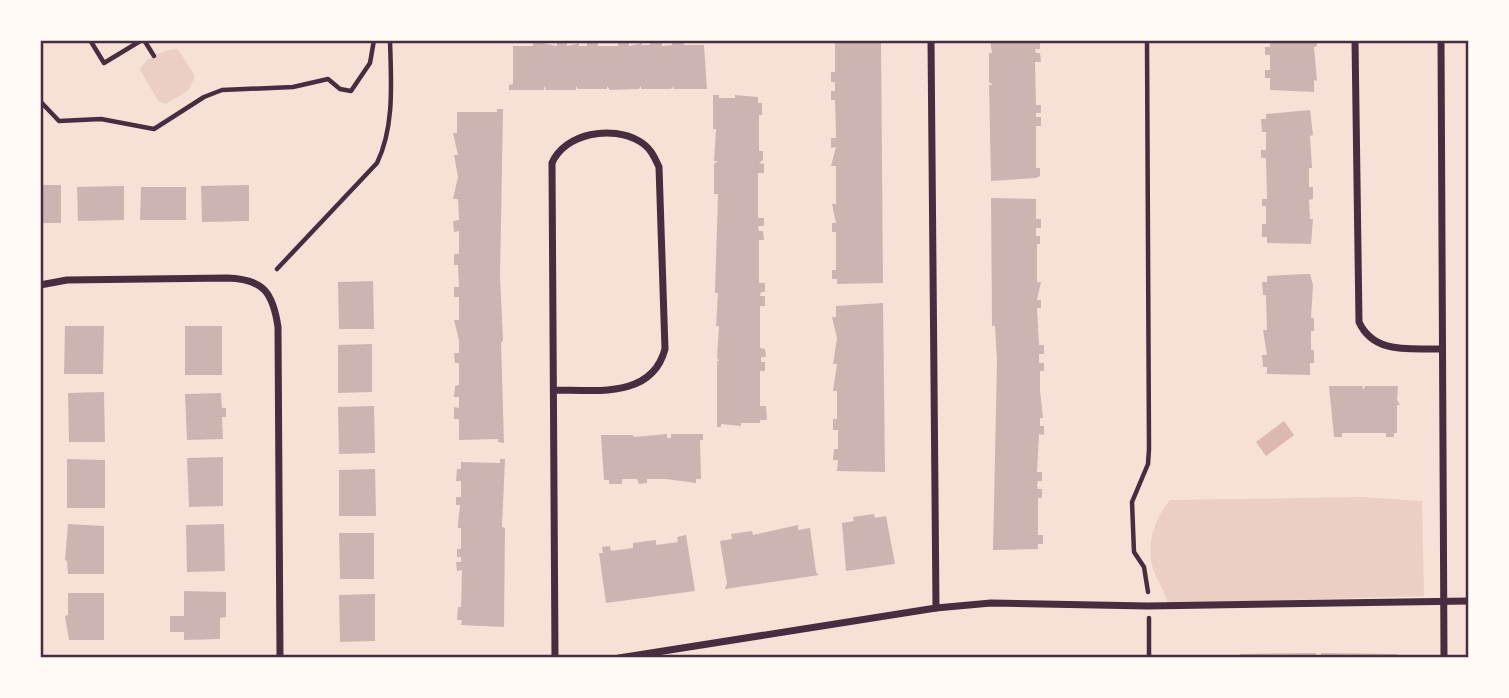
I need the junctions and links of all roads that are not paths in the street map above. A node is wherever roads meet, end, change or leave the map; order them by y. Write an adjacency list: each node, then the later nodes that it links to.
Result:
1 (931, 40): 9 (street)
2 (1355, 40): 5 (street)
3 (1441, 40): 5 (street)
4 (40, 285): 10 (street)
5 (1443, 348): 8 (street)
6 (554, 390): 6 (street); 11 (street)
7 (1469, 601): 8 (street)
8 (1443, 602): 9 (street); 13 (street)
9 (936, 608): 12 (street)
10 (280, 658)
11 (555, 658)
12 (619, 658)
13 (1444, 658)

